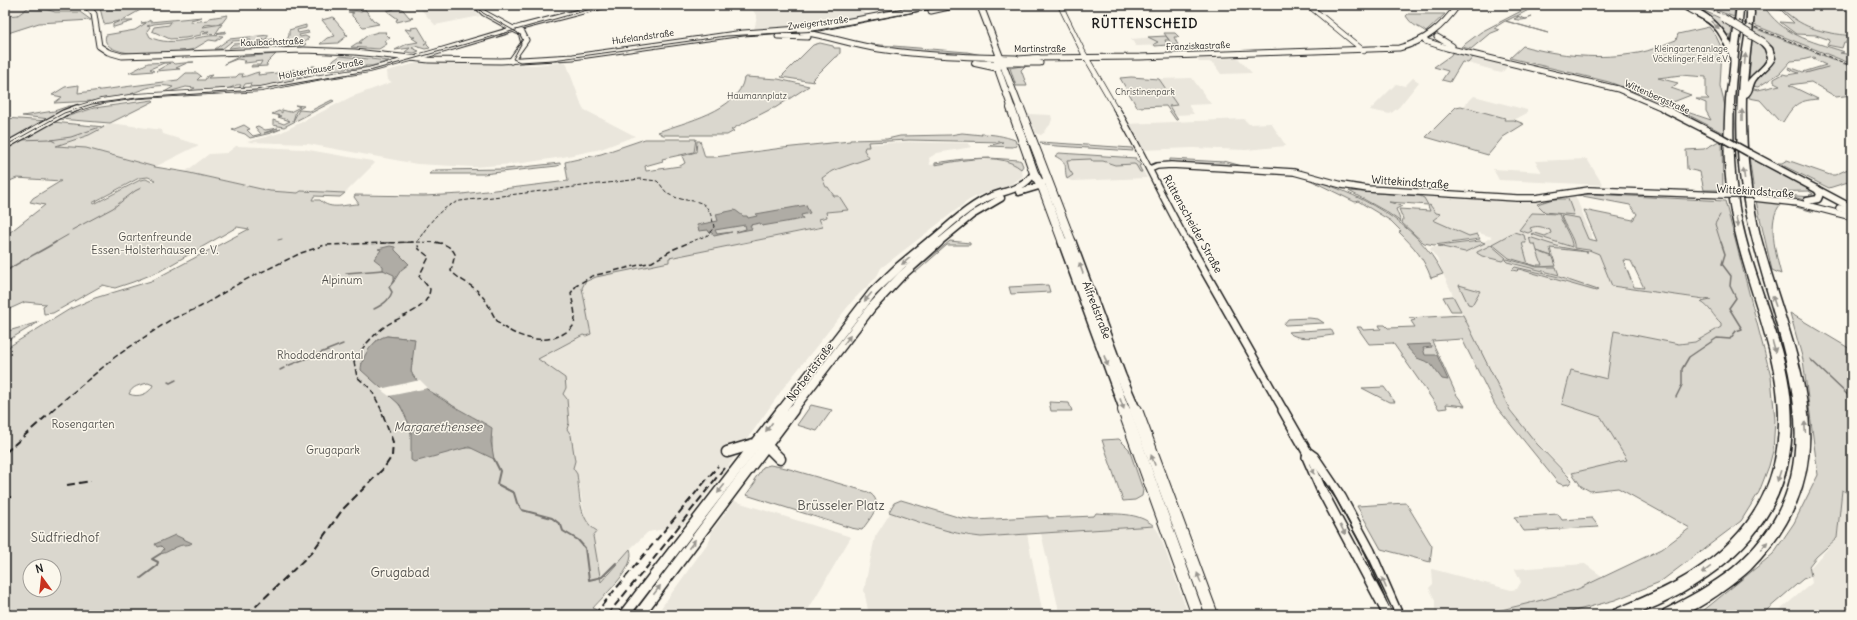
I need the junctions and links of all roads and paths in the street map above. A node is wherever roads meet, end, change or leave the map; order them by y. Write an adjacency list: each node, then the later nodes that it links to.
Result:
1 (86, 5): 26 (main road)
2 (92, 5): 26 (main road)
3 (476, 5): 18 (main road)
4 (606, 5): 18 (main road, Holsterhauser Straße)
5 (936, 5): 17 (main road, Zweigertstraße)
6 (958, 5): 17 (main road, Zweigertstraße)
7 (975, 5): 40 (main road, Alfredstraße)
8 (980, 5): 40 (main road, Alfredstraße)
9 (1060, 5): 37 (street, Rüttenscheider Straße)
10 (1308, 5): 32 (street)
11 (1458, 5): 27 (main road)
12 (1464, 5): 23 (main road)
13 (1682, 5): 41 (highway, one-way to 41)
14 (1691, 5): 45 (highway, bridge)
15 (1740, 5): 41 (highway)
16 (1750, 5): 45 (highway, one-way to 16)
17 (830, 28): 19 (main road, Zweigertstraße); 20 (main road, Zweigertstraße); 25 (main road)
18 (515, 30): 31 (main road, Holsterhauser Straße); 34 (main road, Holsterhauser Straße); 43 (main road)
19 (783, 31): 20 (main road); 21 (main road, Zweigertstraße)
20 (810, 33): 22 (main road, Zweigertstraße); 24 (main road); 25 (main road)
21 (750, 34): 22 (main road, Zweigertstraße); 43 (main road, Hufelandstraße)
22 (773, 36): 24 (main road)
23 (1437, 37): 27 (main road); 30 (main road, Wittenbergstraße)
24 (816, 39): 25 (main road); 39 (main road)
25 (831, 39): 39 (main road)
26 (99, 42): 33 (main road, Kaulbachstraße)
27 (1429, 42): 28 (main road); 29 (main road, Wittenbergstraße); 30 (main road, Wittenbergstraße); 32 (main road)
28 (1419, 48): 29 (main road); 32 (main road)
29 (1447, 48): 47 (main road, Wittenbergstraße)
30 (1457, 48): 47 (main road, Wittenbergstraße)
31 (450, 51): 38 (main road, Holsterhauser Straße); 42 (main road)
32 (1364, 51): 37 (main road, Franziskastraße)
33 (402, 57): 34 (main road, Kaulbachstraße); 44 (street)
34 (414, 58): 38 (main road, Hufelandstraße); 44 (street, Holsterhauser Straße)
35 (1024, 58): 36 (main road, Martinstraße); 40 (main road)
36 (1038, 58): 37 (main road, Martinstraße); 40 (main road)
37 (1087, 58): 40 (main road, Martinstraße); 50 (street, Rüttenscheider Straße)
38 (423, 59): 42 (main road, Hufelandstraße); 46 (street, Holsterhauser Straße)
39 (975, 60): 40 (main road); 40 (main road)
40 (998, 60): 53 (main road, Alfredstraße); 54 (main road, Alfredstraße)
41 (1733, 60): 77 (highway, one-way to 77)
42 (459, 61): 43 (main road, Hufelandstraße)
43 (511, 61)
44 (398, 63): 46 (street, Holsterhauser Straße)
45 (1742, 98): 78 (highway, one-way to 45)
46 (55, 119): 48 (street, Holsterhauser Straße)
47 (1722, 136): 49 (main road, Wittenbergstraße, bridge)
48 (5, 146)
49 (1749, 151): 55 (main road, Wittenbergstraße); 60 (main road, Wittenbergstraße)
50 (1145, 159): 51 (street, Wittekindstraße); 52 (street, Rüttenscheider Straße)
51 (1165, 165): 52 (street, Wittekindstraße); 58 (street, Wittekindstraße, bridge)
52 (1150, 169): 67 (street, Rüttenscheider Straße)
53 (1034, 173): 54 (main road, Alfredstraße); 64 (main road, Norbertstraße, one-way to 64)
54 (1044, 182): 56 (main road, Norbertstraße); 57 (main road, Alfredstraße); 74 (main road, Alfredstraße, one-way to 54)
55 (1817, 189): 59 (main road); 61 (main road, Wittenbergstraße)
56 (1018, 192): 57 (main road); 65 (main road, Norbertstraße, one-way to 56)
57 (1045, 194): 73 (main road, Alfredstraße, one-way to 73)
58 (1754, 197): 59 (street, Wittekindstraße); 63 (street, Wittekindstraße)
59 (1807, 202): 62 (street, Wittekindstraße)
60 (1852, 202)
61 (1852, 208)
62 (1852, 212)
63 (1852, 217)
64 (757, 442): 66 (main road); 71 (main road, Norbertstraße, one-way to 71)
65 (767, 446): 68 (main road); 72 (main road, Norbertstraße, one-way to 65)
66 (727, 452)
67 (1308, 454): 69 (street, Rüttenscheider Straße); 70 (street, Rüttenscheider Straße, one-way to 70)
68 (780, 459)
69 (1332, 483): 70 (street); 76 (street, Rüttenscheider Straße, one-way to 69)
70 (1319, 484): 75 (street, Rüttenscheider Straße, one-way to 75)
71 (624, 615)
72 (639, 615)
73 (1198, 615)
74 (1212, 615)
75 (1388, 615)
76 (1398, 615)
77 (1619, 615)
78 (1669, 615)

